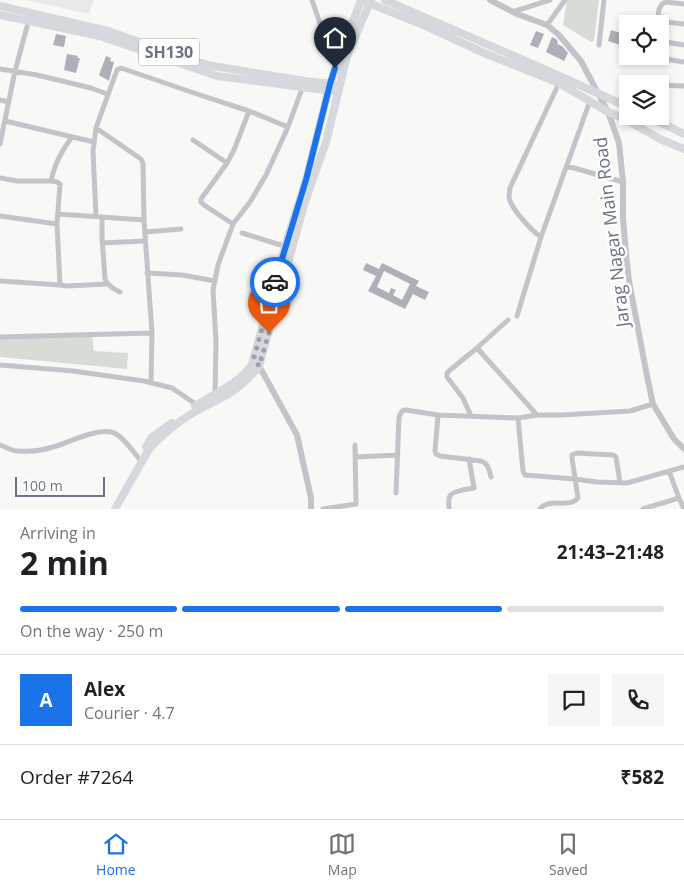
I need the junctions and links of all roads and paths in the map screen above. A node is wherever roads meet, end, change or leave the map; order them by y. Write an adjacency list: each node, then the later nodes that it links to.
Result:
1 (312, 0): 21 (street)
2 (385, 0): 32 (main road)
3 (490, 0): 11 (street, Jarag Nagar Main Road)
4 (550, 0): 8 (street)
5 (565, 0): 17 (street)
6 (604, 0): 19 (street)
7 (366, 1): 21 (main road); 26 (main road)
8 (533, 2): 11 (street)
9 (684, 4): 13 (street)
10 (0, 6): 14 (main road, SH130)
11 (512, 12): 17 (street, Jarag Nagar Main Road)
12 (0, 15): 14 (main road, SH130)
13 (658, 15)
14 (30, 16): 25 (street); 27 (main road, SH130)
15 (669, 23): 16 (street)
16 (684, 24)
17 (547, 26): 32 (street, Jarag Nagar Main Road)
18 (669, 42): 20 (street)
19 (599, 45)
20 (684, 45)
21 (344, 54): 30 (main road); 31 (main road)
22 (669, 59): 23 (street)
23 (684, 61)
24 (0, 69): 25 (street)
25 (16, 71): 33 (street); 36 (street)
26 (560, 83): 35 (main road); 65 (street)
27 (304, 84): 30 (main road, SH130); 42 (street)
28 (669, 85): 29 (street)
29 (684, 86)
30 (329, 87): 31 (main road, SH130); 68 (main road)
31 (339, 89): 68 (main road)
32 (597, 93): 37 (main road); 39 (street, Jarag Nagar Main Road)
33 (107, 94): 38 (street); 43 (street)
34 (0, 100): 36 (street)
35 (590, 101): 39 (main road); 51 (street)
36 (9, 102): 40 (street)
37 (619, 103)
38 (249, 111): 42 (street); 50 (street)
39 (608, 112): 49 (main road); 54 (street, Jarag Nagar Main Road)
40 (5, 121): 45 (street); 48 (street)
41 (666, 125): 44 (main road)
42 (288, 127): 61 (street)
43 (96, 128): 47 (street); 59 (street)
44 (684, 134)
45 (72, 137): 47 (street); 53 (street)
46 (193, 140): 50 (street)
47 (94, 142): 57 (street)
48 (0, 144)
49 (684, 149)
50 (227, 163): 61 (street)
51 (567, 166): 54 (street); 65 (street)
52 (0, 178): 53 (street)
53 (51, 181): 55 (street)
54 (623, 182): 85 (street, Jarag Nagar Main Road)
55 (58, 214): 57 (street); 60 (street)
56 (0, 216): 60 (street)
57 (96, 217): 58 (street)
58 (102, 217): 59 (street); 67 (street)
59 (144, 220): 63 (street)
60 (57, 224): 73 (street)
61 (233, 224): 70 (street)
62 (181, 229): 63 (street)
63 (145, 232): 66 (street)
64 (242, 233): 68 (street)
65 (541, 237): 75 (street)
66 (145, 241): 67 (street); 69 (street)
67 (102, 243): 72 (street)
68 (289, 247): 80 (main road); 82 (main road)
69 (148, 273): 70 (street); 77 (street)
70 (215, 281): 84 (street)
71 (0, 282): 73 (street)
72 (107, 284): 73 (street); 74 (street)
73 (60, 285)
74 (120, 292)
75 (517, 316)
76 (508, 320): 79 (street)
77 (152, 333): 78 (street); 83 (street)
78 (0, 336)
79 (477, 348): 88 (street); 89 (street)
80 (254, 357): 82 (street); 84 (main road)
81 (0, 365): 83 (street)
82 (259, 366): 86 (main road); 108 (street)
83 (151, 383): 86 (street)
84 (215, 395): 86 (main road)
85 (653, 404): 88 (street); 93 (street, Jarag Nagar Main Road)
86 (199, 407): 97 (main road)
87 (438, 415): 89 (street); 94 (street); 96 (street)
88 (537, 415): 90 (street)
89 (471, 416): 90 (street)
90 (518, 418): 101 (street)
91 (0, 445): 97 (street)
92 (355, 445): 95 (street)
93 (684, 449)
94 (398, 455): 95 (street); 103 (street)
95 (355, 457): 109 (street)
96 (469, 459): 100 (street); 110 (street)
97 (140, 460): 106 (main road); 107 (main road)
98 (684, 468): 99 (street)
99 (669, 472): 102 (street); 104 (street)
100 (491, 477)
101 (575, 479): 102 (street); 102 (street); 105 (street)
102 (620, 483)
103 (396, 493)
104 (679, 498): 112 (street); 113 (street)
105 (570, 506): 111 (street)
106 (109, 509)
107 (115, 509)
108 (312, 509)
109 (323, 509)
110 (449, 509)
111 (540, 509)
112 (643, 509)
113 (684, 509)

